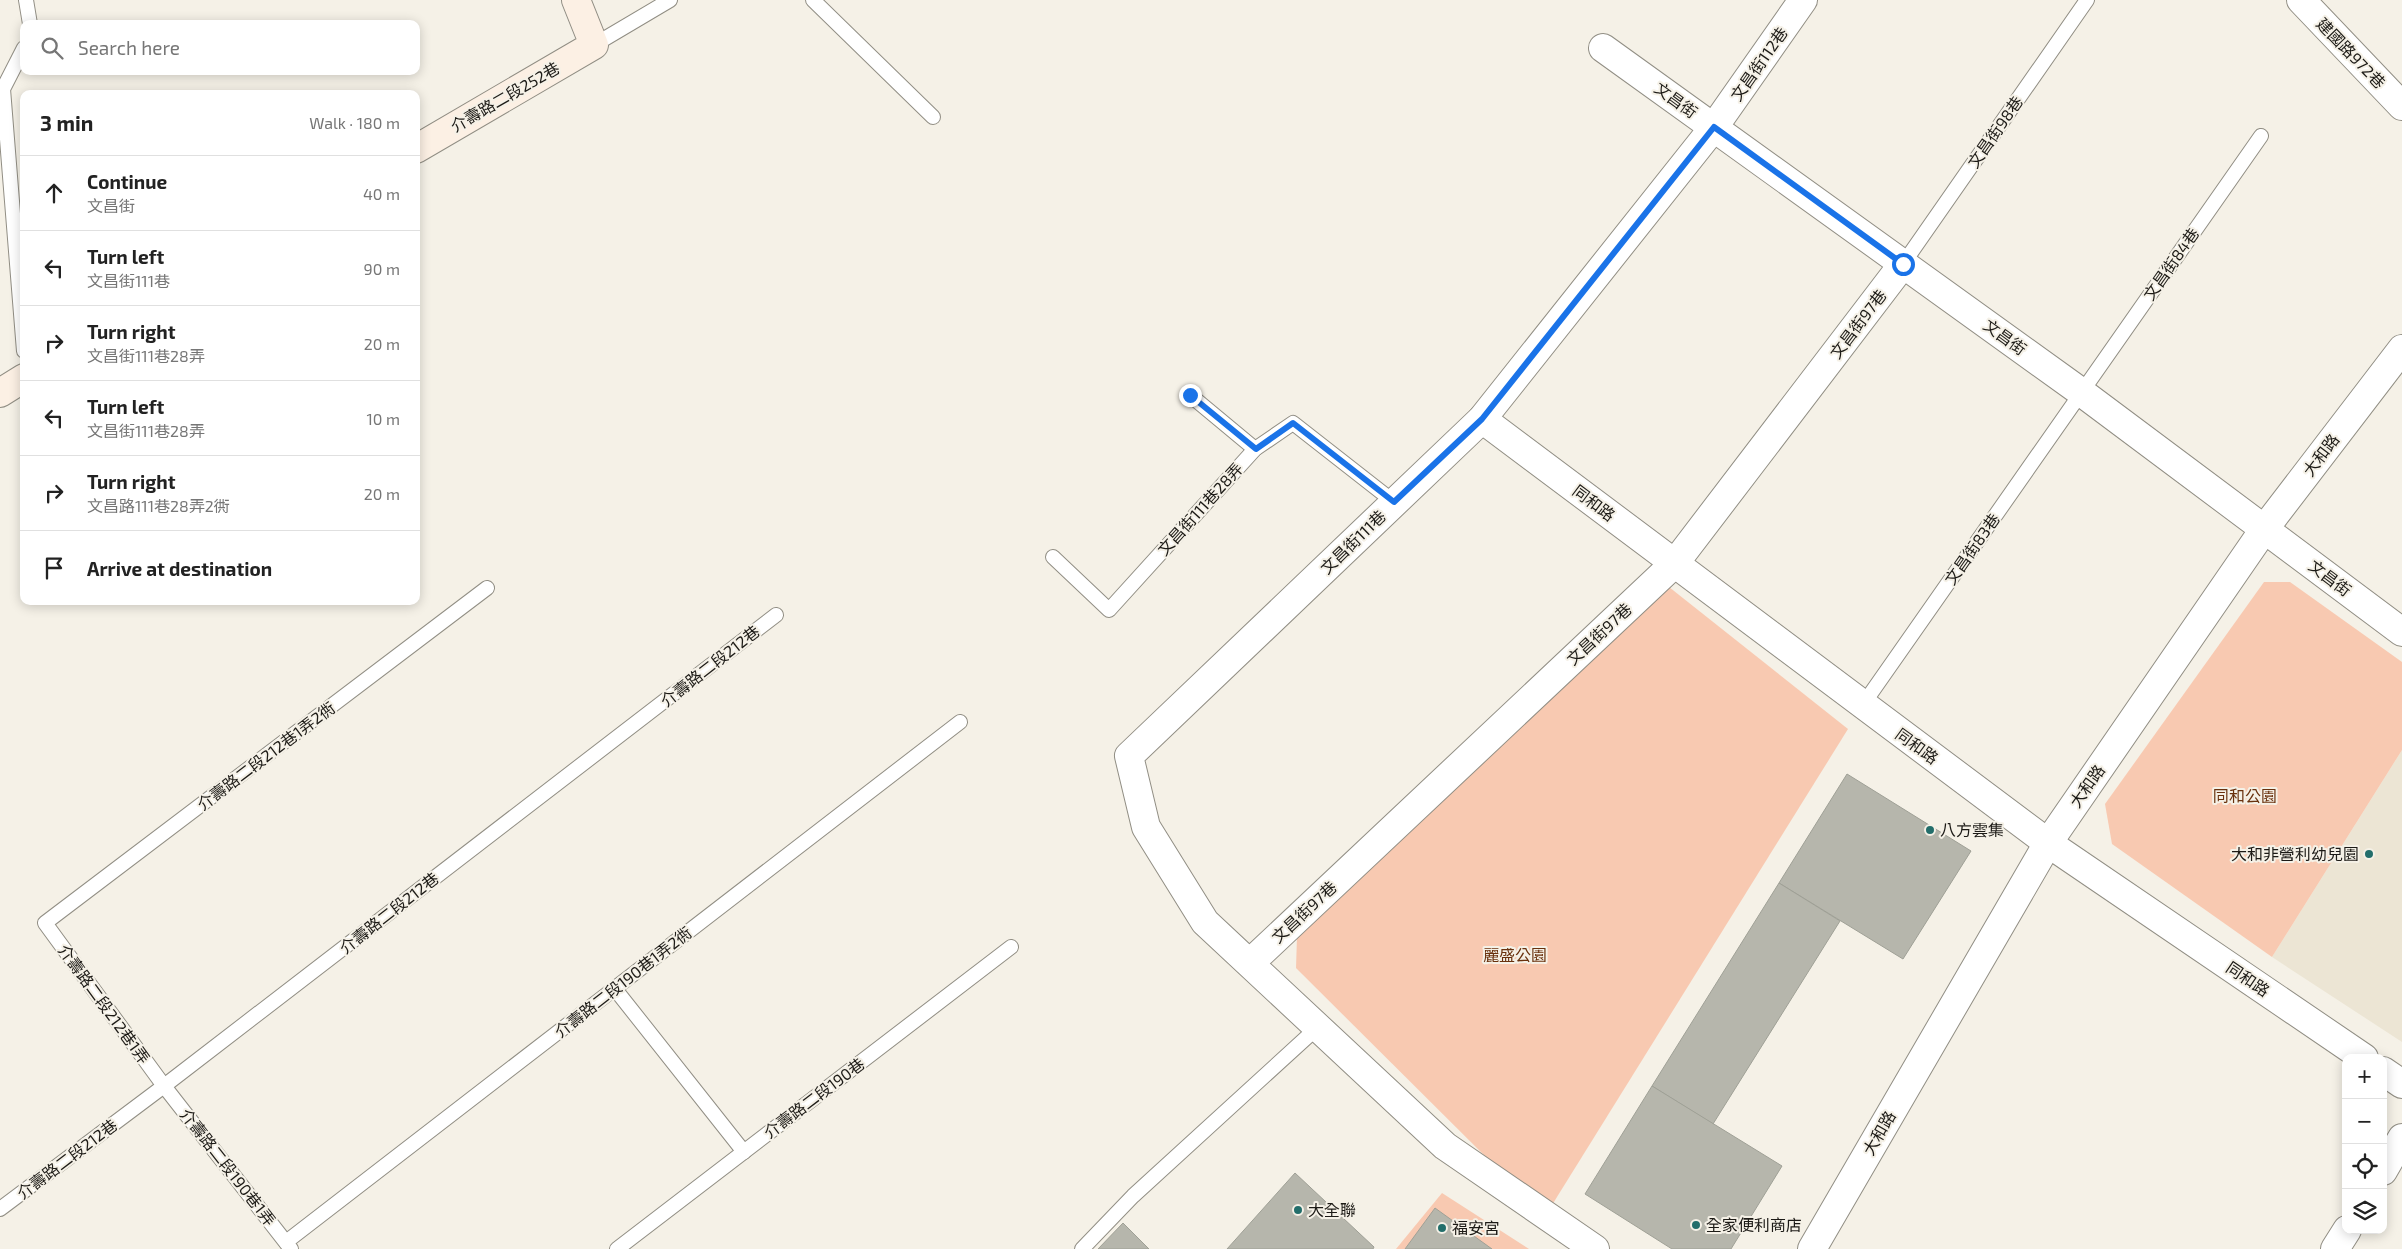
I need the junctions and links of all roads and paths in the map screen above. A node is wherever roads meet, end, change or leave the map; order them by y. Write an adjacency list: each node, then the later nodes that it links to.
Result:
1 (26, 0): 8 (lane)
2 (576, 0): 9 (street)
3 (670, 0): 9 (lane)
4 (813, 0): 13 (lane)
5 (1803, 0): 14 (street, 文昌街112巷)
6 (2087, 0): 17 (lane, 文昌街98巷)
7 (2301, 0): 12 (street, 建國路972巷)
8 (29, 20)
9 (594, 45): 16 (street, 介壽路二段252巷)
10 (1603, 48): 14 (street, 文昌街)
11 (20, 56): 18 (lane)
12 (2402, 106)
13 (933, 117)
14 (1714, 127): 17 (street, 文昌街); 24 (street, 文昌街111巷)
15 (2261, 136): 21 (lane, 文昌街84巷)
16 (420, 147)
17 (1903, 264): 21 (street, 文昌街); 29 (street, 文昌街97巷)
18 (20, 301)
19 (2402, 349): 27 (street, 大和路)
20 (20, 380): 22 (street)
21 (2081, 392): 27 (street, 文昌街); 33 (lane, 文昌街83巷)
22 (0, 393)
23 (1190, 395): 25 (lane)
24 (1482, 419): 26 (street, 文昌街111巷); 29 (street, 同和路)
25 (1256, 449): 26 (lane, 文昌街111巷28弄); 28 (lane, 文昌街111巷28弄)
26 (1394, 502): 38 (street, 文昌街111巷)
27 (2265, 528): 32 (street, 文昌街); 35 (street, 大和路)
28 (1054, 556)
29 (1675, 563): 33 (street, 同和路); 38 (street, 文昌街97巷)
30 (487, 588): 36 (lane, 介壽路二段212巷1弄2衖)
31 (776, 616): 44 (lane, 介壽路二段212巷)
32 (2402, 632)
33 (1862, 706): 35 (street, 同和路)
34 (960, 722): 39 (lane, 介壽路二段190巷1弄2衖)
35 (2048, 843): 41 (street, 同和路); 54 (street, 大和路)
36 (45, 923): 44 (lane, 介壽路二段212巷1弄)
37 (1011, 947): 46 (lane, 介壽路二段190巷)
38 (1250, 963): 40 (street)
39 (615, 989): 46 (lane); 50 (lane, 介壽路二段190巷1弄2衖)
40 (1318, 1027): 52 (lane); 53 (street)
41 (2358, 1054)
42 (2387, 1074): 43 (street)
43 (2402, 1084)
44 (164, 1086): 48 (lane, 介壽路二段212巷); 50 (lane, 介壽路二段190巷1弄)
45 (2402, 1138): 47 (street)
46 (744, 1152): 51 (lane, 介壽路二段190巷)
47 (2387, 1164)
48 (0, 1209)
49 (2344, 1234): 55 (street)
50 (289, 1246)
51 (618, 1249)
52 (1082, 1249)
53 (1595, 1249)
54 (1812, 1249)
55 (2335, 1249)

